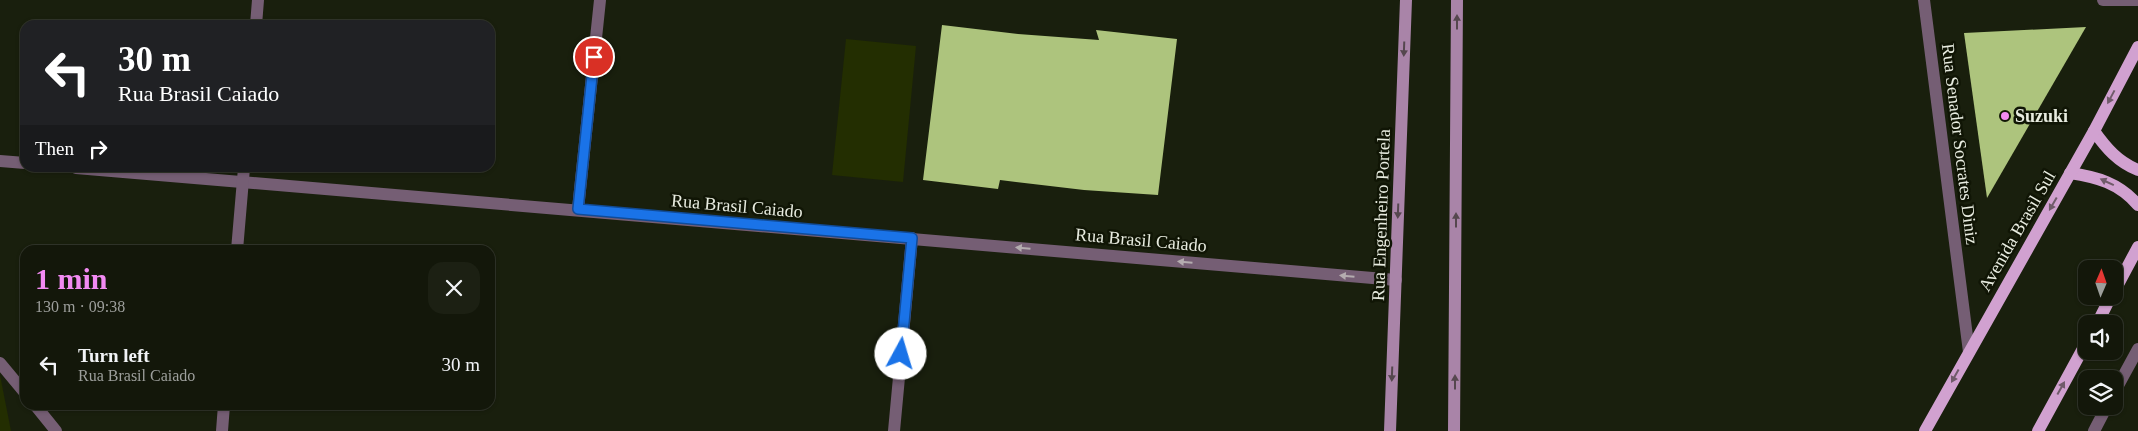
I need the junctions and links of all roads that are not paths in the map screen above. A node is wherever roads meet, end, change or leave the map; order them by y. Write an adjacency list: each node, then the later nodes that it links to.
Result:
1 (258, 0): 8 (street)
2 (600, 0): 19 (street)
3 (1406, 0): 24 (street, Rua Engenheiro Portela, one-way to 24)
4 (1457, 0): 38 (street, one-way to 4)
5 (1924, 0): 26 (street, Rua Senador Socrates Diniz)
6 (2103, 0): 7 (street)
7 (2138, 0)
8 (256, 20)
9 (2138, 47): 10 (main road, Avenida Brasil Sul, one-way to 10)
10 (2094, 131): 13 (main road); 16 (main road, Avenida Brasil Sul)
11 (0, 162): 12 (street)
12 (20, 164)
13 (2138, 170)
14 (127, 172): 17 (street, Rua Brasil Caiado)
15 (244, 172): 17 (street)
16 (2070, 173): 18 (main road, one-way to 16); 26 (main road, Avenida Brasil Sul, one-way to 26)
17 (243, 181): 19 (street, Rua Brasil Caiado); 21 (street)
18 (2138, 205)
19 (578, 209): 20 (street, Rua Brasil Caiado)
20 (912, 238): 24 (street, Rua Brasil Caiado, one-way to 20); 36 (street)
21 (237, 245)
22 (2138, 247): 23 (main road)
23 (2123, 275)
24 (1396, 280): 37 (street, Rua Engenheiro Portela, one-way to 37)
25 (2138, 348): 29 (street)
26 (1969, 352): 39 (main road, Avenida Brasil Sul, one-way to 39)
27 (2078, 358): 40 (main road, one-way to 27)
28 (0, 363): 30 (street)
29 (2123, 377)
30 (20, 387)
31 (38, 410): 34 (street)
32 (224, 410): 35 (street)
33 (2102, 415): 41 (street)
34 (56, 431)
35 (222, 431)
36 (894, 431)
37 (1390, 431)
38 (1454, 431)
39 (1925, 431)
40 (2038, 431)
41 (2094, 431)

